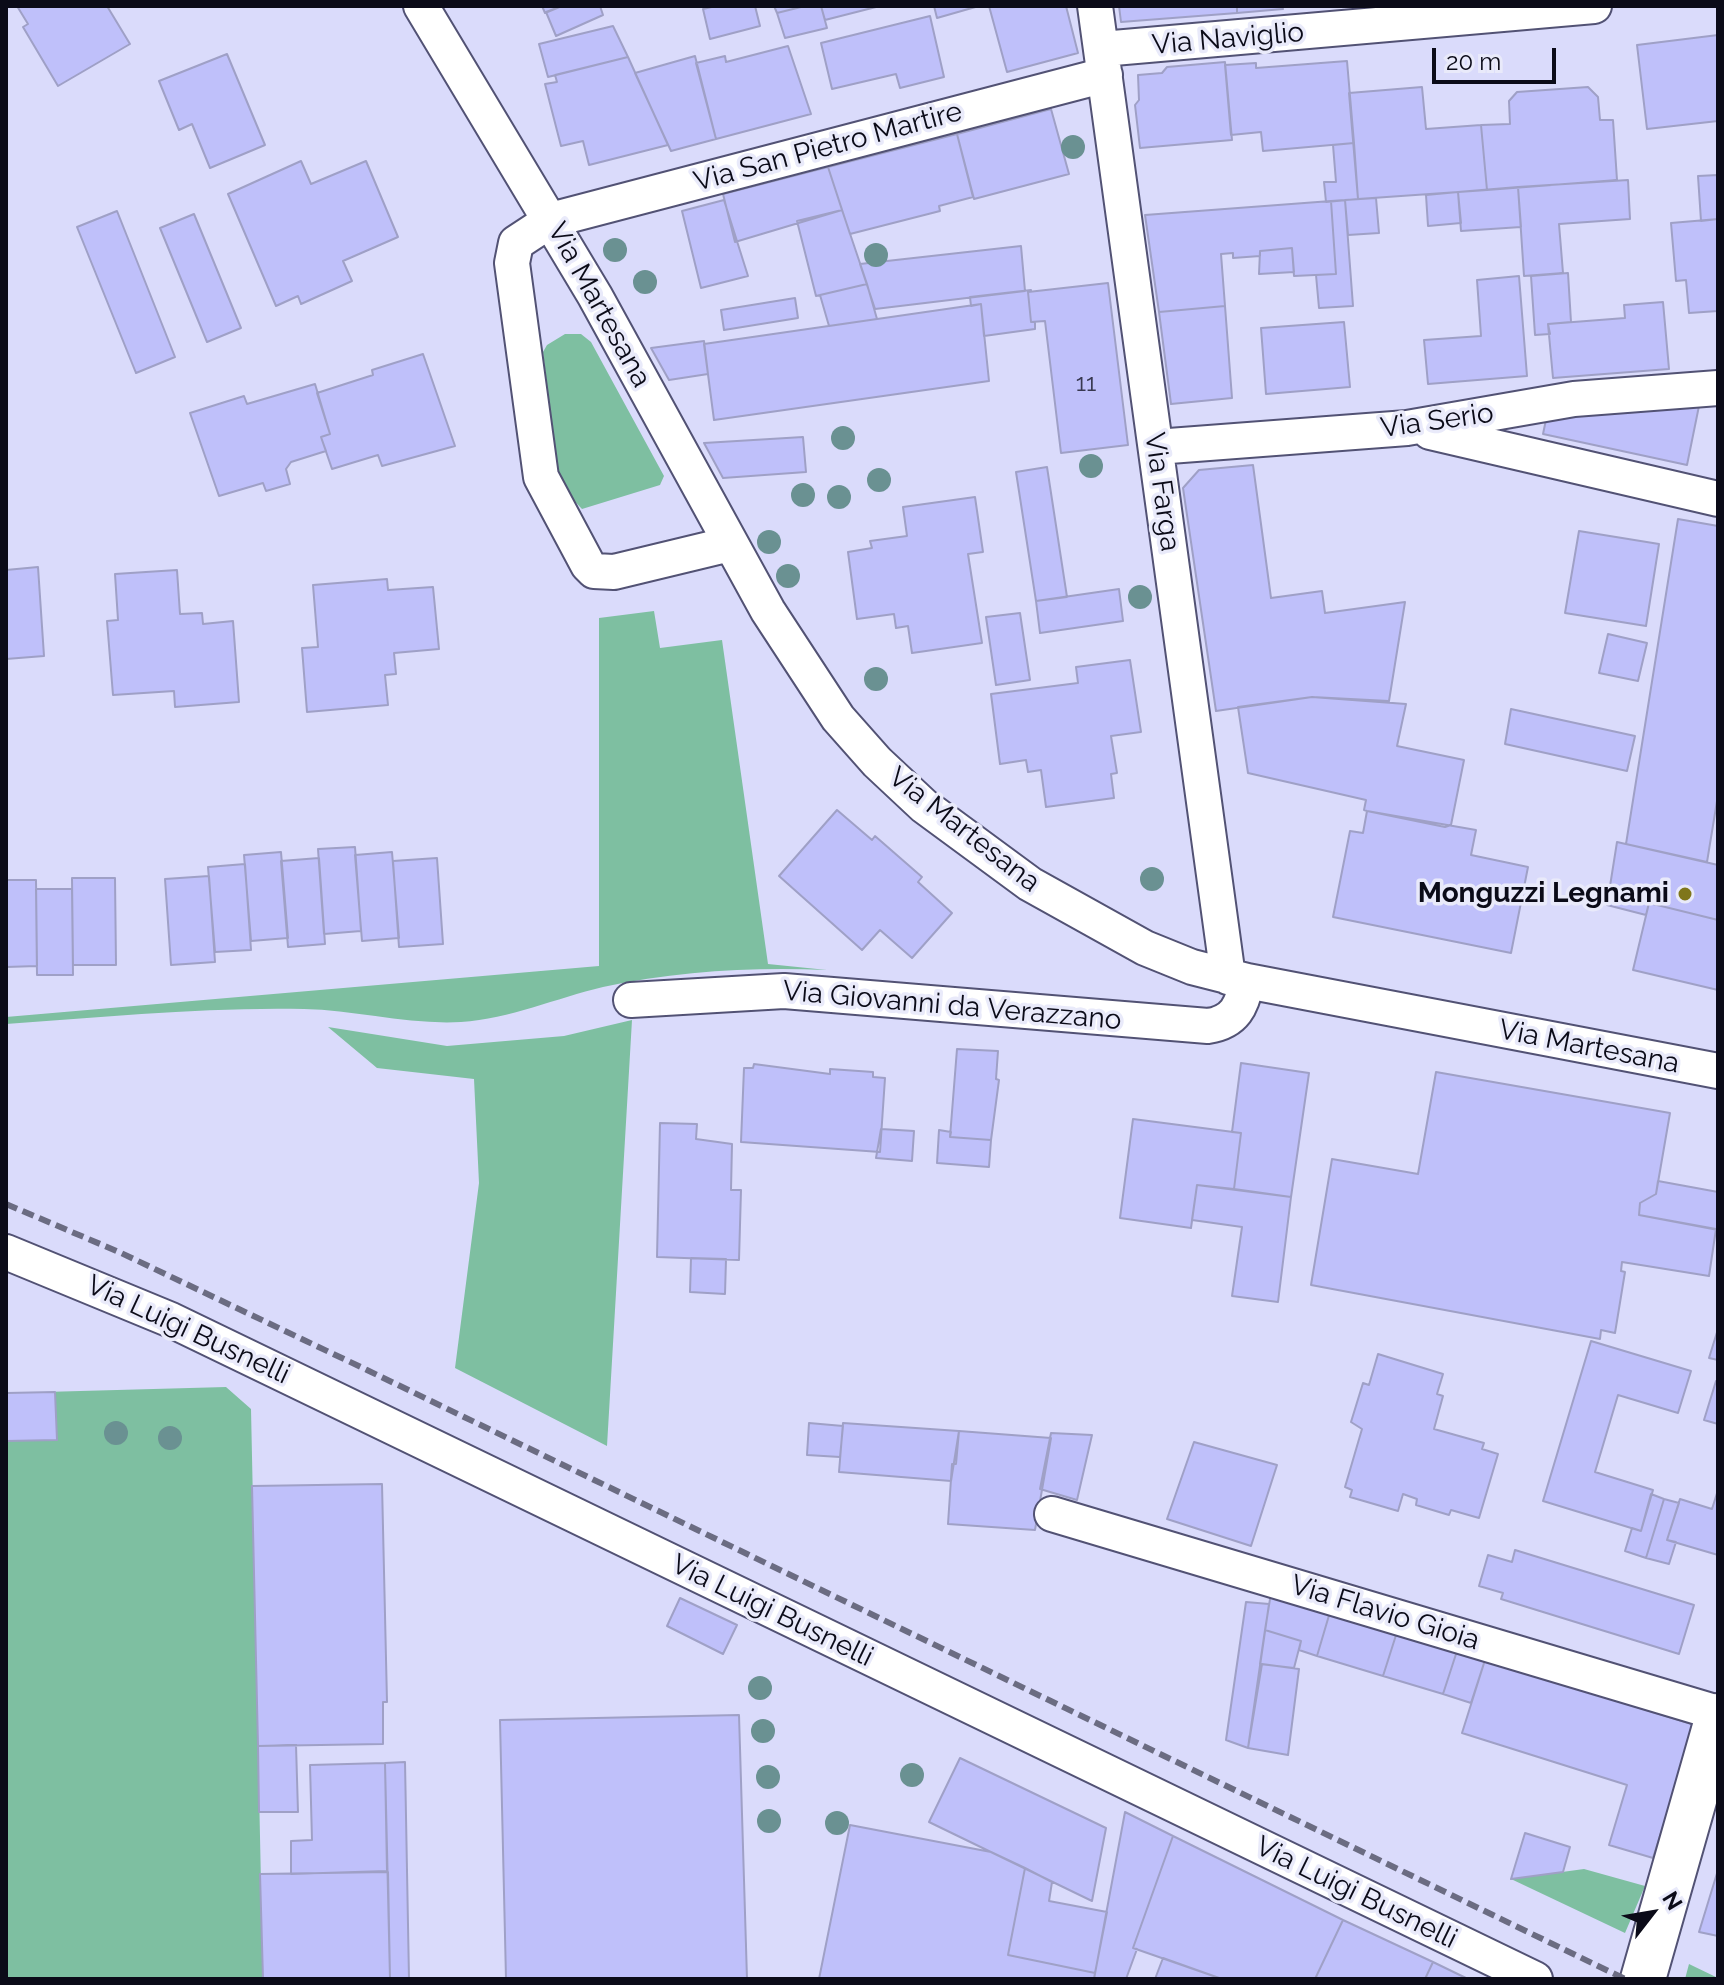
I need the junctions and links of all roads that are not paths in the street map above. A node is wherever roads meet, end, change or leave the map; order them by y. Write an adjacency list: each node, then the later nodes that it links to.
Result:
1 (421, 6): 6 (street, Via Martesana)
2 (1095, 6): 5 (street, Via Farga)
3 (1594, 6): 4 (street, Via Naviglio)
4 (1441, 13): 5 (street, Via Naviglio)
5 (1103, 62): 6 (street, Via San Pietro Martire); 9 (street, Via Farga)
6 (551, 220): 11 (street, Via Martesana); 11 (street)
7 (1718, 388): 8 (street, Via Serio)
8 (1407, 428): 9 (street, Via Serio); 10 (street)
9 (1156, 447): 12 (street, Via Farga)
10 (1718, 499)
11 (730, 544): 12 (street, Via Martesana)
12 (1238, 979): 13 (street, Via Giovanni da Verazzano); 14 (street, Via Martesana)
13 (631, 1000)
14 (1718, 1071)
15 (6, 1252): 19 (street, Via Luigi Busnelli)
16 (1052, 1514): 17 (street, Via Flavio Gioia)
17 (1718, 1714): 18 (street)
18 (1708, 1786): 20 (street)
19 (1535, 1979)
20 (1643, 1979)

